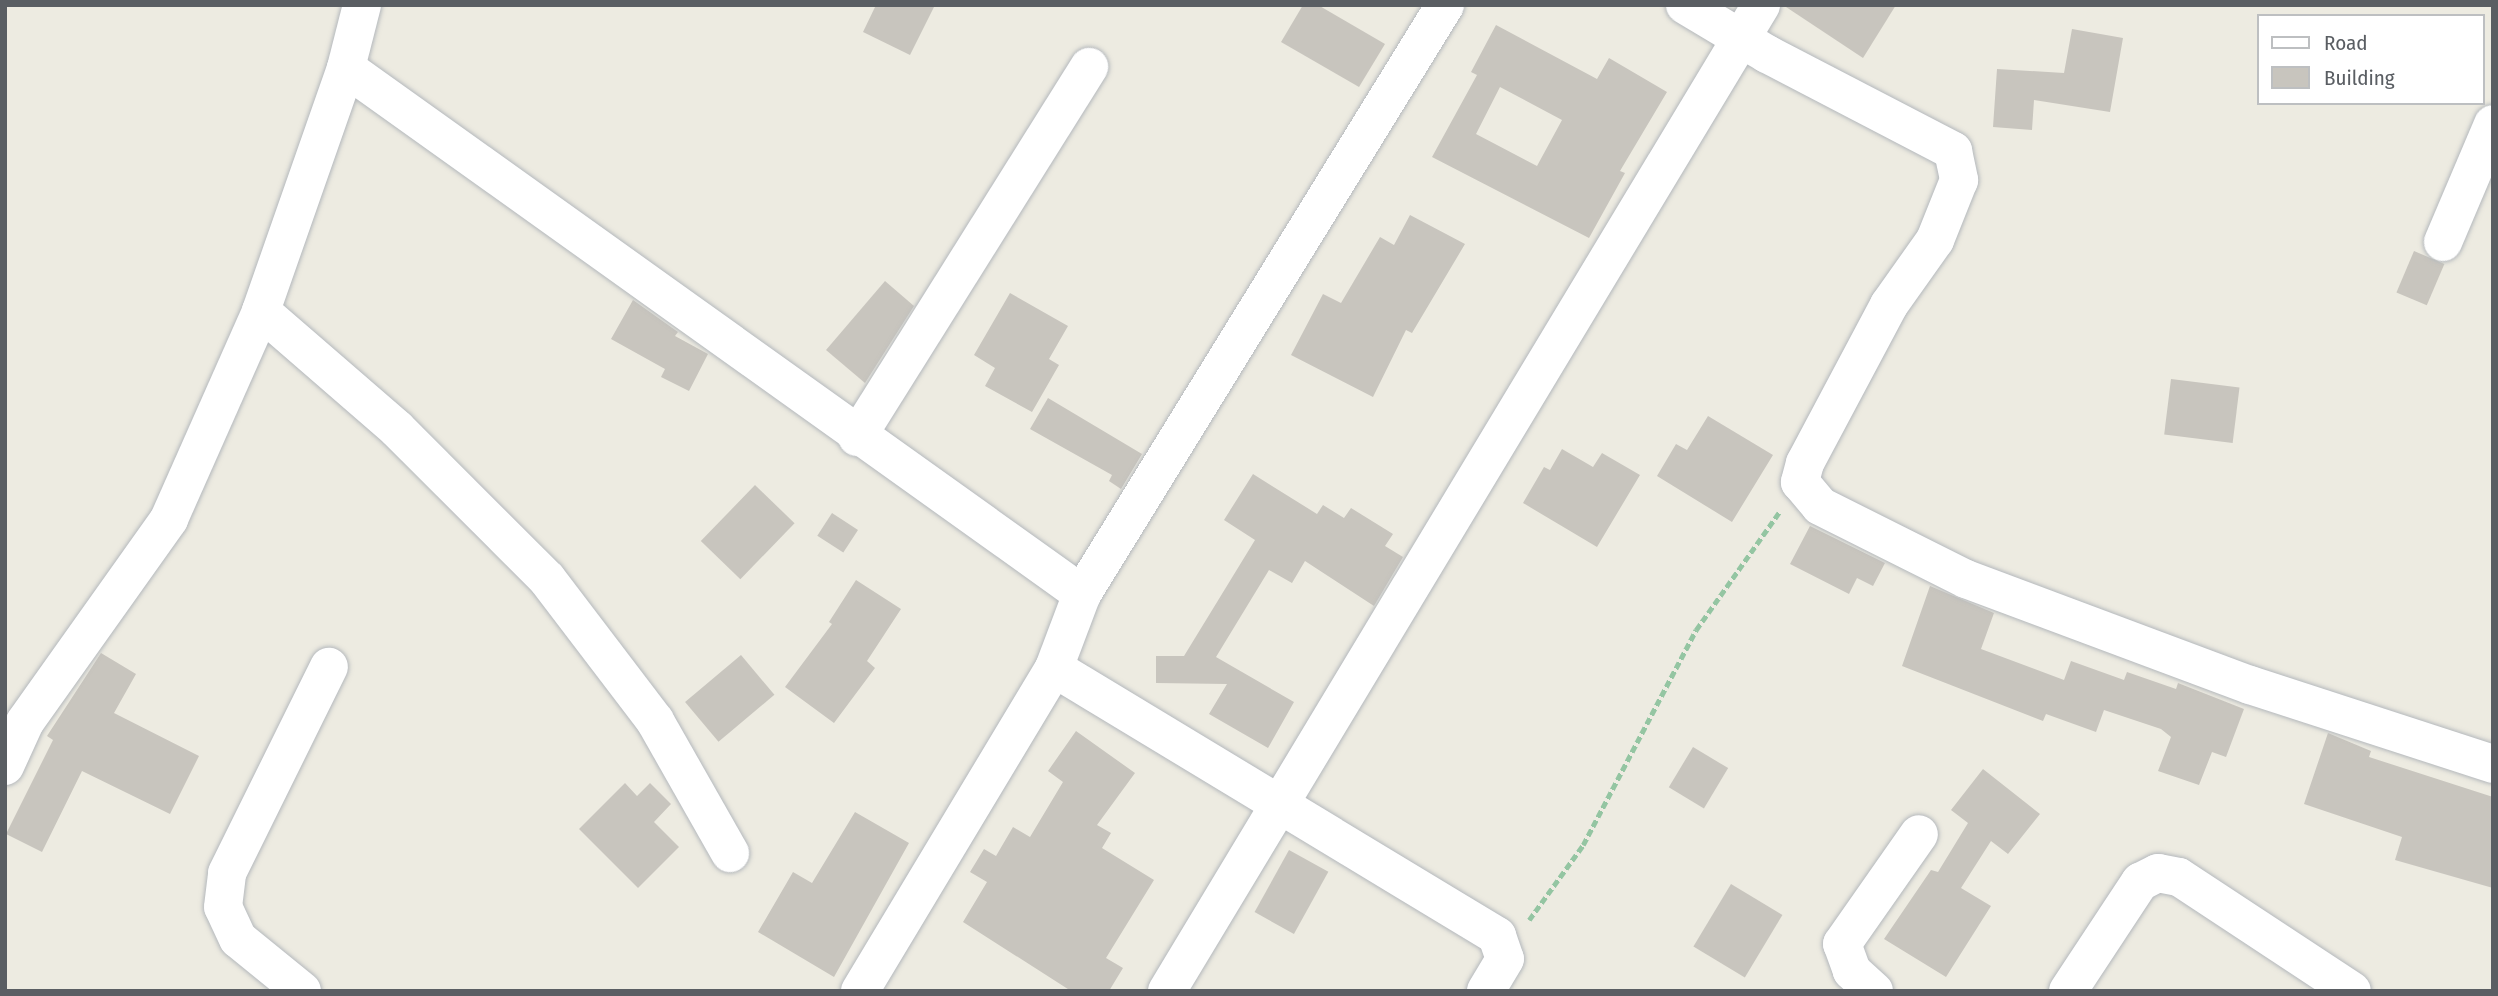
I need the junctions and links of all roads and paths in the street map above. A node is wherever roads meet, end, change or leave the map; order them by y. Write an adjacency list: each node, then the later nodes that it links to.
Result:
1 (362, 5): 7 (street)
2 (1446, 5): 13 (street)
3 (1685, 5): 5 (street)
4 (1761, 5): 5 (street)
5 (1741, 38): 12 (street); 19 (street)
6 (1089, 67): 11 (street)
7 (346, 68): 10 (street); 11 (street)
8 (2493, 124): 9 (street)
9 (2442, 242)
10 (261, 311): 16 (street); 21 (street)
11 (857, 437): 13 (street)
12 (1800, 482): 17 (street); 22 (path)
13 (1082, 594): 15 (street)
14 (329, 667): 23 (street)
15 (1054, 668): 19 (street); 24 (street)
16 (15, 718): 18 (street)
17 (2493, 764)
18 (5, 766)
19 (1276, 804): 22 (street); 25 (street)
20 (1919, 834): 27 (street)
21 (730, 853)
22 (1500, 944): 26 (street)
23 (302, 991)
24 (860, 991)
25 (1167, 991)
26 (1486, 991)
27 (1874, 991)
28 (2068, 991): 29 (street)
29 (2352, 991)

